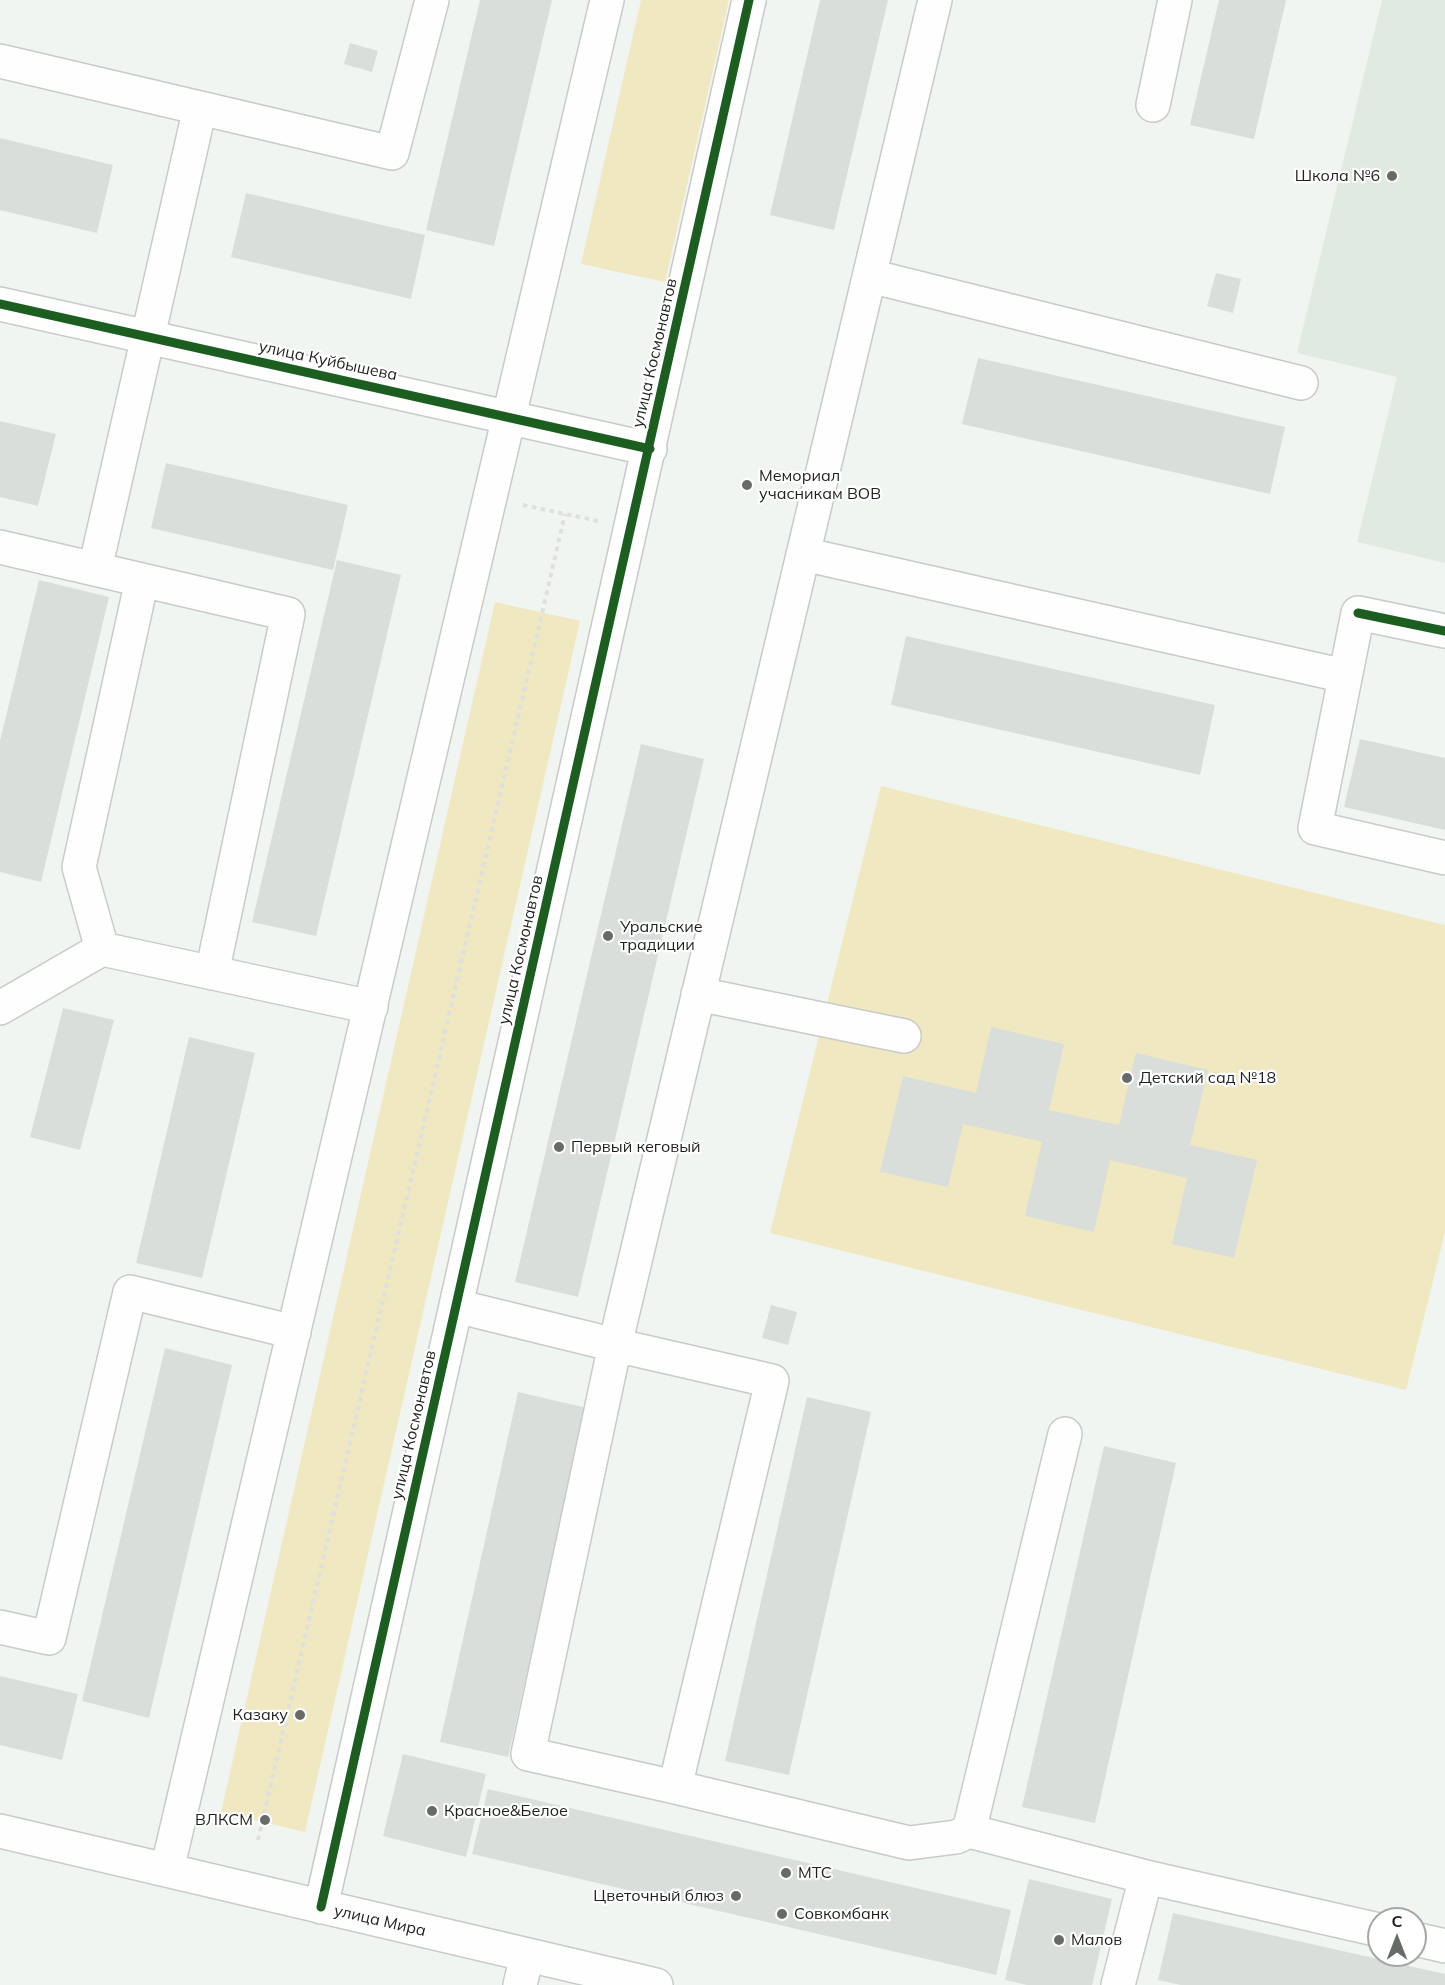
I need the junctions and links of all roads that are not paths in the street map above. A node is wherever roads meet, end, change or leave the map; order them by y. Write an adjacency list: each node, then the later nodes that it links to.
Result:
1 (432, 0): 8 (street)
2 (607, 0): 13 (street)
3 (749, 0): 14 (street, улица Космонавтов)
4 (935, 0): 9 (street)
5 (1175, 0): 7 (street)
6 (0, 62): 8 (street)
7 (1153, 105)
8 (200, 108): 11 (street)
9 (870, 276): 12 (street); 16 (street)
10 (0, 304): 11 (street, улица Куйбышева)
11 (149, 337): 13 (street, улица Куйбышева); 17 (street)
12 (1301, 383)
13 (509, 417): 14 (street, улица Куйбышева); 25 (street)
14 (650, 449): 28 (street, улица Космонавтов)
15 (0, 547): 17 (street)
16 (804, 554): 20 (street); 24 (street)
17 (95, 569): 18 (street)
18 (142, 580): 22 (street); 23 (street)
19 (1445, 631): 20 (street)
20 (1345, 676): 21 (street)
21 (1445, 858)
22 (102, 950): 23 (street); 26 (street)
23 (212, 973): 25 (street)
24 (698, 994): 27 (street); 30 (street)
25 (370, 1007): 29 (street)
26 (0, 1008)
27 (904, 1036)
28 (456, 1306): 30 (street); 38 (street, улица Космонавтов)
29 (294, 1332): 32 (street); 36 (street)
30 (615, 1345): 33 (street); 33 (street)
31 (1065, 1434): 35 (street)
32 (0, 1627)
33 (675, 1787): 35 (street)
34 (0, 1831): 36 (street, улица Мира)
35 (969, 1831): 37 (street)
36 (167, 1870): 38 (street, улица Мира)
37 (1146, 1877): 39 (street); 44 (street)
38 (321, 1907): 42 (street, улица Мира)
39 (1367, 1927)
40 (1427, 1942): 41 (street)
41 (1445, 1946)
42 (524, 1970): 43 (street, улица Мира)
43 (656, 1985)
44 (1118, 1985)

